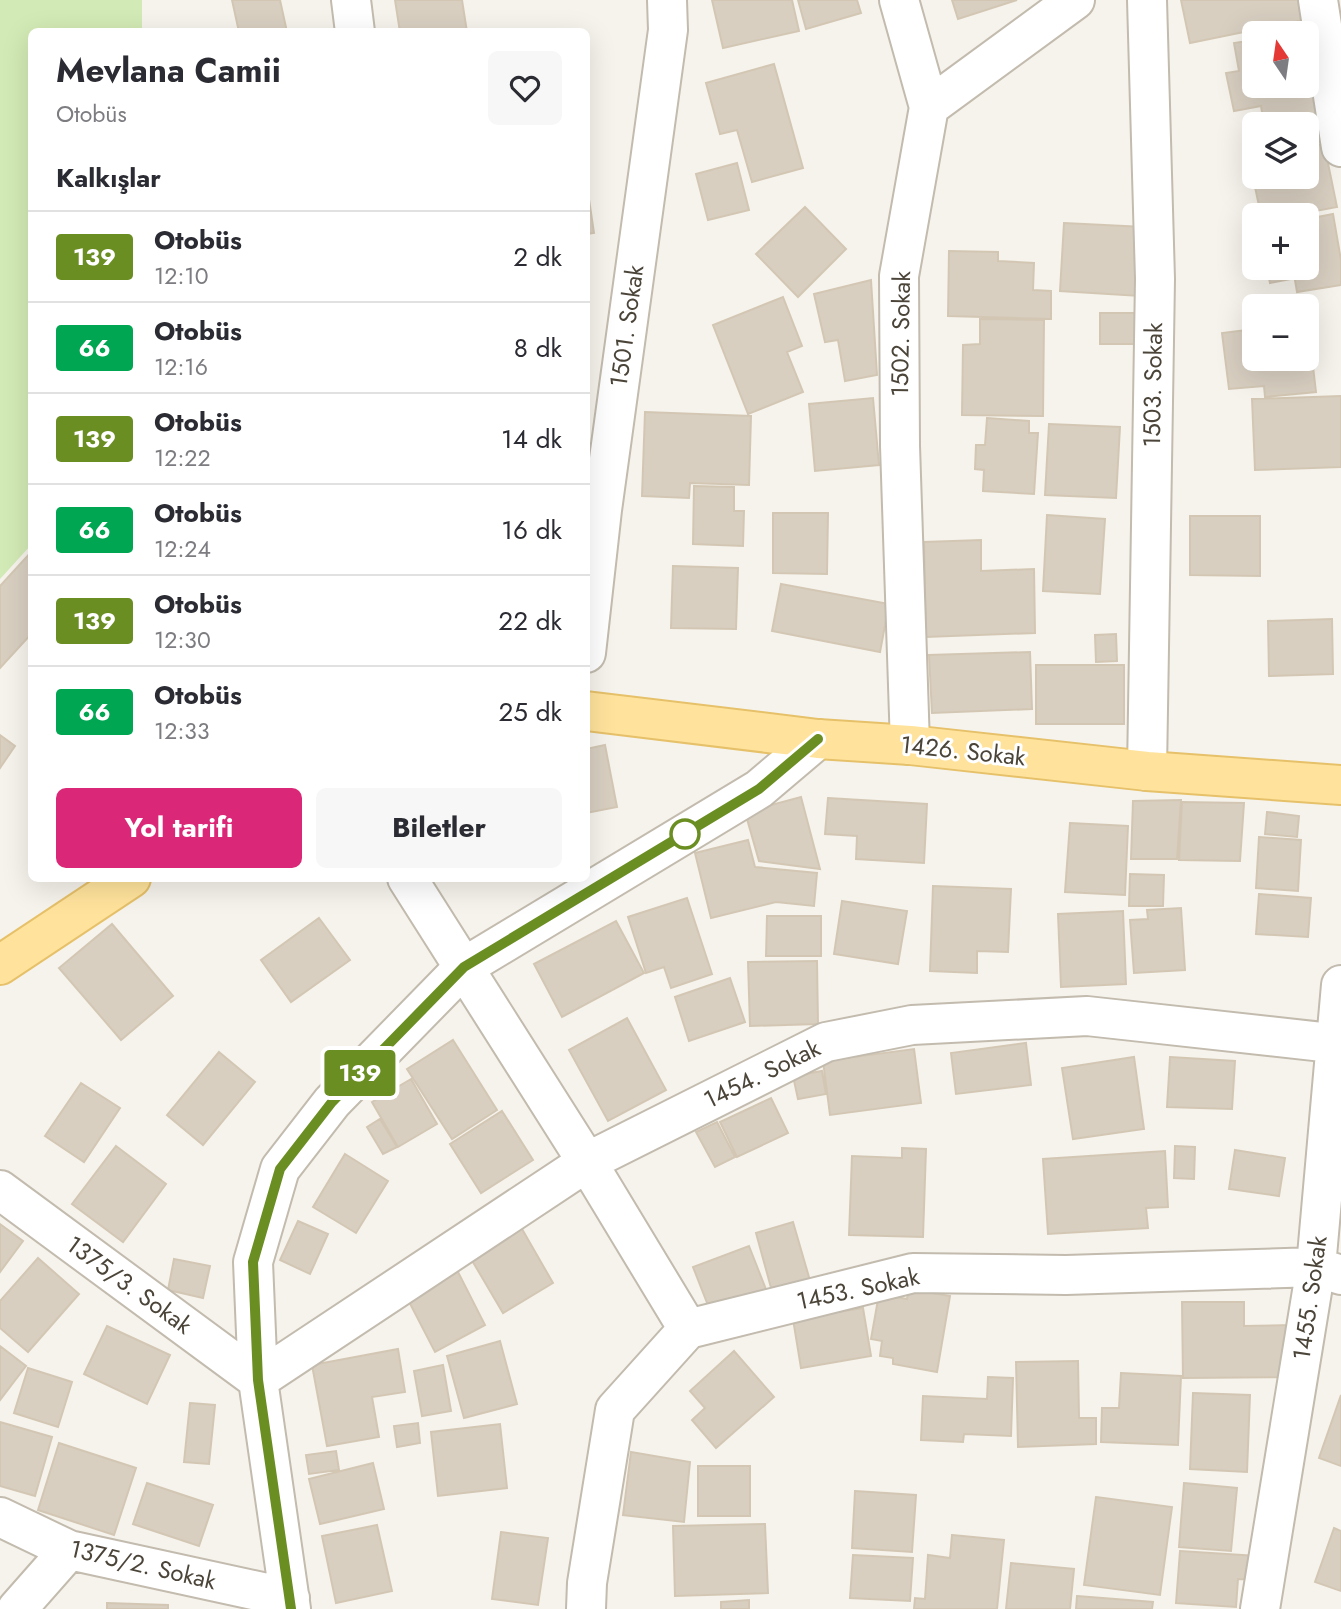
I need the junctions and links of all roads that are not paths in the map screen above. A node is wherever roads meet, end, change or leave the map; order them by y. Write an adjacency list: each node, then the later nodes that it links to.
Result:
1 (351, 0): 7 (street)
2 (667, 0): 10 (street, 1501. Sokak)
3 (898, 0): 8 (street)
4 (1075, 0): 8 (street)
5 (1147, 0): 14 (street, 1503. Sokak)
6 (1318, 0): 9 (street)
7 (354, 28)
8 (929, 107): 13 (street, 1502. Sokak)
9 (1341, 147)
10 (590, 617)
11 (590, 711): 12 (main road, 1426. Sokak)
12 (818, 739): 13 (main road, 1426. Sokak); 19 (street)
13 (910, 745): 14 (main road, 1426. Sokak)
14 (1147, 771): 15 (main road, 1426. Sokak)
15 (1341, 785)
16 (125, 882): 18 (main road)
17 (410, 882): 19 (street)
18 (0, 965)
19 (464, 967): 22 (street); 26 (street)
20 (1341, 985): 21 (street, 1455. Sokak)
21 (1338, 1043): 22 (street, 1454. Sokak); 24 (street, 1455. Sokak)
22 (587, 1162): 25 (street); 26 (street, 1454. Sokak)
23 (0, 1190): 26 (street, 1375/3. Sokak)
24 (1329, 1271): 25 (street, 1453. Sokak); 32 (street, 1455. Sokak)
25 (688, 1329): 31 (street)
26 (258, 1380): 29 (street)
27 (0, 1517): 28 (street, 1375/2. Sokak)
28 (69, 1550): 29 (street, 1375/2. Sokak); 30 (street)
29 (291, 1604)
30 (17, 1609)
31 (586, 1609)
32 (1260, 1609)

